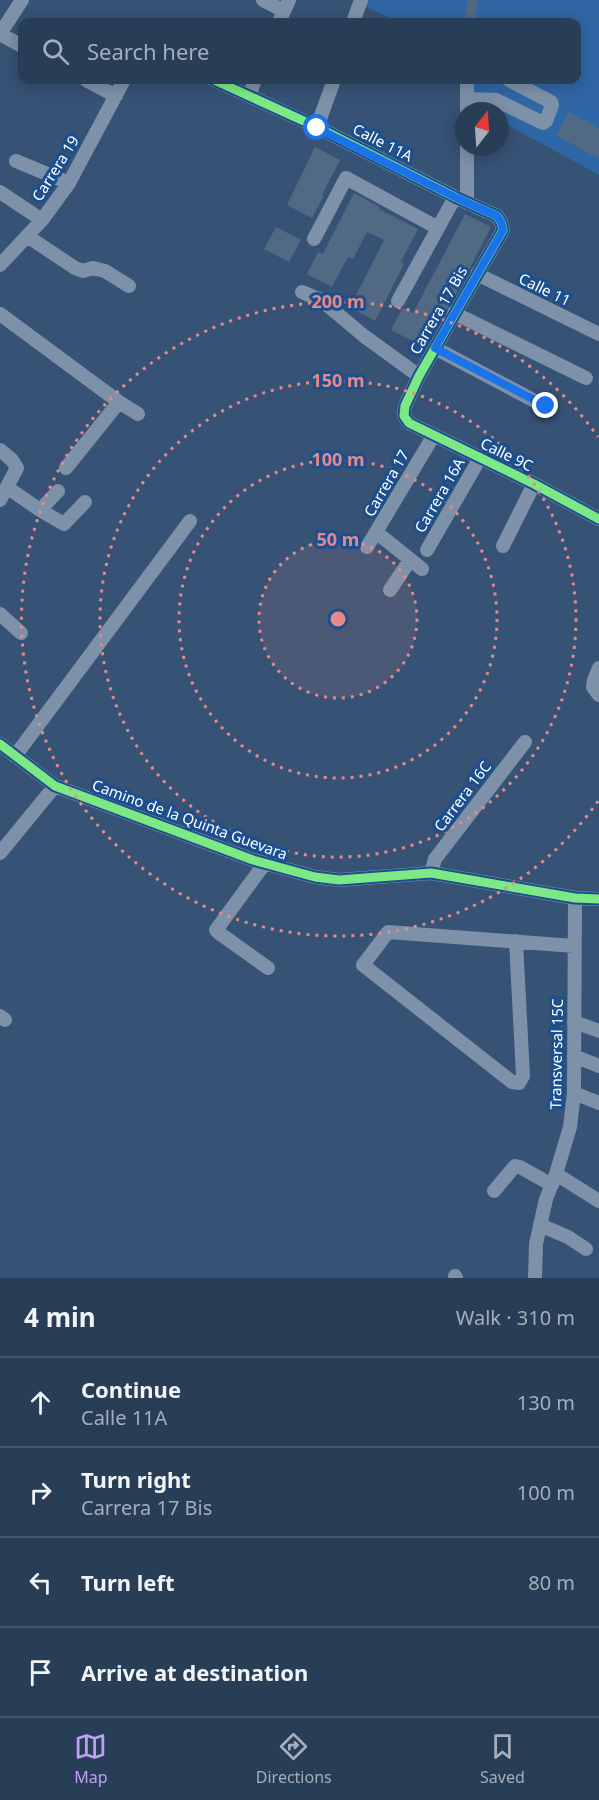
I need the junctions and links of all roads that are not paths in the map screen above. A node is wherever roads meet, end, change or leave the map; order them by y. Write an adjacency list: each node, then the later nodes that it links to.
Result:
1 (22, 0): 6 (street)
2 (263, 0): 4 (street)
3 (361, 0): 5 (street)
4 (284, 11)
5 (354, 18)
6 (0, 34): 7 (street)
7 (18, 44)
8 (94, 84): 15 (street)
9 (122, 84): 15 (street, Carrera 19)
10 (223, 84): 16 (street, Calle 11A)
11 (254, 84): 16 (street)
12 (333, 84): 21 (street)
13 (467, 84): 17 (street)
14 (516, 84): 20 (street)
15 (116, 96): 24 (street, Carrera 19)
16 (249, 96): 21 (street, Calle 11A)
17 (467, 102)
18 (484, 102): 19 (street)
19 (500, 102)
20 (509, 106)
21 (317, 128): 26 (street, Calle 11A)
22 (466, 156): 26 (street)
23 (16, 161): 24 (street)
24 (69, 183): 27 (street, Carrera 19)
25 (0, 192): 27 (street)
26 (461, 200): 28 (street, Calle 11A); 29 (street)
27 (42, 220): 30 (street, Carrera 19)
28 (501, 222): 33 (street, Carrera 17 Bis)
29 (438, 228): 31 (street); 36 (street)
30 (27, 236): 32 (street, Carrera 19); 34 (street)
31 (314, 239)
32 (0, 264)
33 (477, 274): 37 (street, Carrera 17 Bis); 39 (street, Calle 11)
34 (129, 286)
35 (302, 292): 41 (street)
36 (398, 302)
37 (454, 313): 40 (street, Carrera 17 Bis); 42 (street)
38 (0, 314): 43 (street)
39 (599, 334)
40 (435, 348): 41 (street, Carrera 17 Bis); 44 (street)
41 (419, 376): 46 (street, Carrera 17 Bis)
42 (586, 378)
43 (119, 402): 45 (street); 50 (street)
44 (546, 406)
45 (138, 414)
46 (404, 416): 47 (street, Calle 9C)
47 (434, 435): 49 (street, Calle 9C); 58 (street, Carrera 17)
48 (0, 450): 53 (street)
49 (480, 458): 51 (street, Calle 9C); 61 (street, Carrera 16A)
50 (66, 468)
51 (534, 484): 56 (street, Calle 9C); 59 (street)
52 (58, 491): 55 (street)
53 (4, 494): 55 (street)
54 (85, 502): 55 (street)
55 (40, 510)
56 (599, 519)
57 (190, 521): 69 (street)
58 (376, 532): 60 (street, Carrera 17); 62 (street)
59 (503, 546)
60 (368, 547)
61 (427, 550)
62 (390, 590)
63 (0, 614): 64 (street)
64 (21, 633)
65 (599, 668): 66 (street)
66 (596, 691)
67 (525, 742): 73 (street, Carrera 16C)
68 (0, 744): 69 (street, Camino de la Quinta Guevara)
69 (15, 756): 70 (street, Camino de la Quinta Guevara)
70 (55, 786): 71 (street); 72 (street, Camino de la Quinta Guevara)
71 (0, 853)
72 (265, 863): 73 (street, Camino de la Quinta Guevara); 78 (street)
73 (431, 873): 74 (street, Camino de la Quinta Guevara)
74 (575, 898): 75 (street, Camino de la Quinta Guevara); 77 (street, Transversal 15C)
75 (599, 899)
76 (516, 941): 76 (street); 77 (street)
77 (569, 945): 79 (street, Transversal 15C)
78 (268, 968)
79 (574, 1022): 80 (street); 81 (street, Transversal 15C)
80 (599, 1031)
81 (574, 1056): 82 (street); 83 (street, Transversal 15C)
82 (599, 1066)
83 (574, 1093): 84 (street); 85 (street, Transversal 15C)
84 (599, 1103)
85 (554, 1180): 86 (street); 87 (street); 88 (street, Transversal 15C)
86 (494, 1191)
87 (599, 1202)
88 (540, 1225): 89 (street); 90 (street, Transversal 15C)
89 (586, 1249)
90 (538, 1276)

